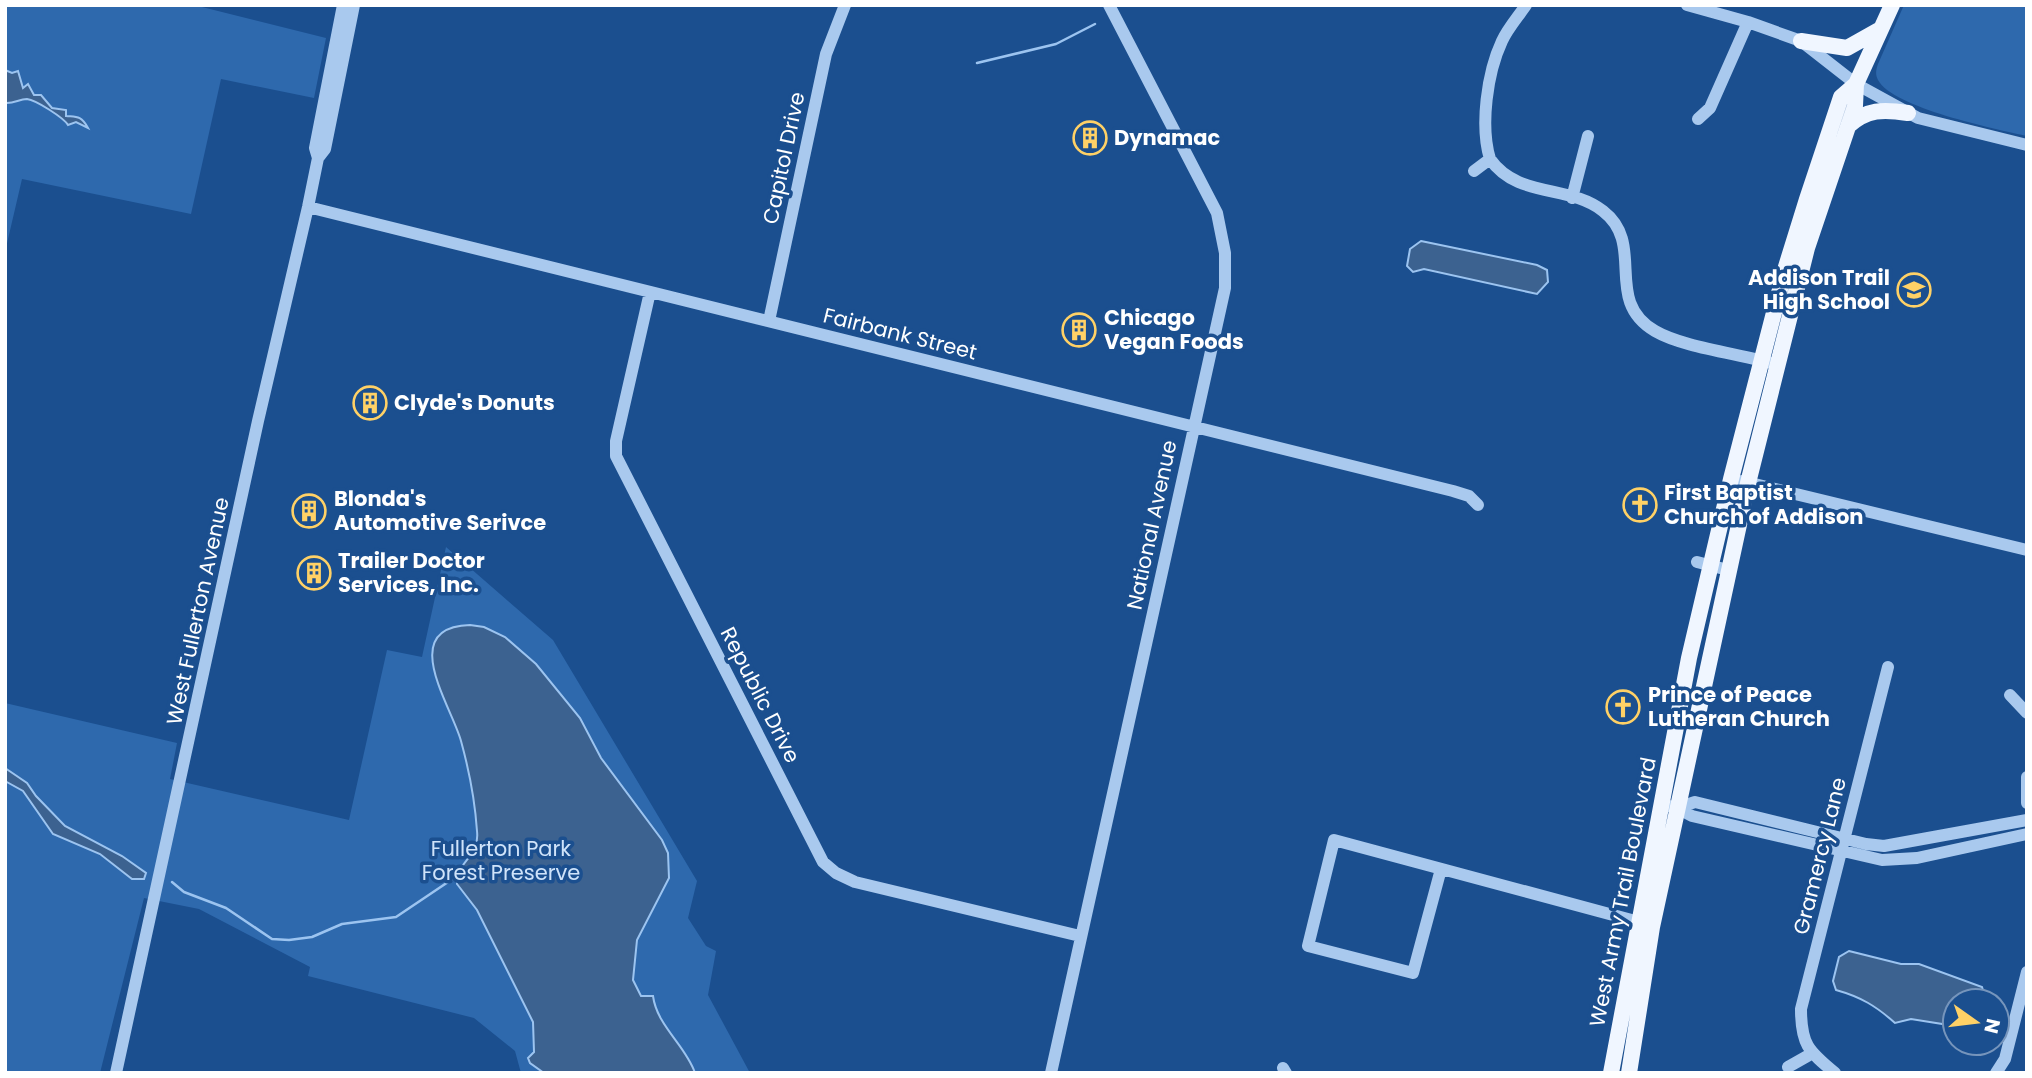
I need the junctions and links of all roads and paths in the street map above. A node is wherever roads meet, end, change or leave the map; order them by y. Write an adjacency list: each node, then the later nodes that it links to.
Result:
1 (343, 5): 17 (street, West Fullerton Avenue)
2 (354, 5): 17 (street, West Fullerton Avenue)
3 (845, 5): 24 (street, Capitol Drive)
4 (1109, 5): 27 (street, National Avenue)
5 (1527, 5): 18 (street)
6 (1687, 5): 8 (street)
7 (1892, 5): 9 (main road)
8 (1748, 22): 10 (street); 13 (street)
9 (1881, 29): 10 (main road); 11 (main road)
10 (1801, 41): 11 (street)
11 (1856, 84): 12 (street); 14 (main road, West Army Trail Boulevard); 22 (main road, West Army Trail Boulevard)
12 (1908, 113): 14 (main road); 16 (street)
13 (1698, 120)
14 (1848, 126): 22 (main road, West Army Trail Boulevard)
15 (1588, 136): 20 (street)
16 (2027, 145)
17 (318, 158): 21 (street, West Fullerton Avenue)
18 (1490, 159): 19 (street); 20 (street)
19 (1474, 171)
20 (1572, 198): 25 (street)
21 (308, 207): 23 (street, Fairbank Street); 56 (street, West Fullerton Avenue)
22 (1800, 246): 25 (main road, West Army Trail Boulevard); 26 (main road, West Army Trail Boulevard)
23 (649, 292): 24 (street, Fairbank Street); 51 (street, Republic Drive)
24 (769, 321): 27 (street, Fairbank Street)
25 (1761, 360): 26 (street); 28 (main road, West Army Trail Boulevard)
26 (1778, 365): 29 (main road, West Army Trail Boulevard)
27 (1192, 426): 30 (street, Fairbank Street); 51 (street, National Avenue)
28 (1731, 479): 29 (street); 32 (main road, West Army Trail Boulevard)
29 (1748, 483): 31 (street); 33 (main road, West Army Trail Boulevard)
30 (1478, 505)
31 (2027, 550)
32 (1704, 563): 33 (street); 34 (main road, West Army Trail Boulevard)
33 (1728, 570): 35 (main road, West Army Trail Boulevard)
34 (1693, 639): 35 (main road); 37 (main road, West Army Trail Boulevard)
35 (1712, 644): 38 (main road, West Army Trail Boulevard)
36 (1888, 667): 47 (street, Gramercy Lane)
37 (1685, 677): 38 (main road); 43 (main road, West Army Trail Boulevard)
38 (1704, 681): 43 (main road, West Army Trail Boulevard)
39 (2010, 695): 40 (street)
40 (2027, 713)
41 (2027, 777): 42 (street)
42 (2027, 803)
43 (1669, 806): 47 (street); 50 (main road, West Army Trail Boulevard)
44 (2027, 820): 46 (street)
45 (2027, 834): 48 (street)
46 (1926, 841): 47 (street); 48 (street)
47 (1844, 845): 48 (street); 54 (street, Gramercy Lane)
48 (1929, 856)
49 (1441, 869): 49 (street); 50 (street)
50 (1646, 925): 58 (main road, West Army Trail Boulevard); 59 (main road, West Army Trail Boulevard)
51 (1080, 936): 57 (street, National Avenue)
52 (2027, 972): 53 (street)
53 (2024, 994): 61 (street)
54 (1811, 1054): 55 (street); 60 (street)
55 (1788, 1067)
56 (116, 1073)
57 (1051, 1073)
58 (1611, 1073)
59 (1629, 1073)
60 (1835, 1073)
61 (1996, 1073)

